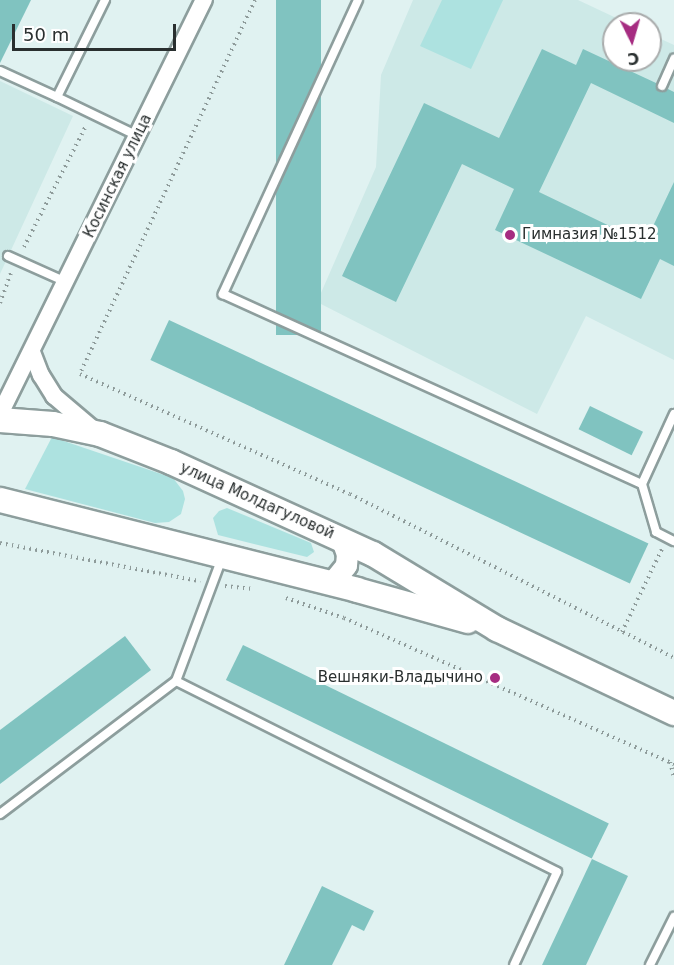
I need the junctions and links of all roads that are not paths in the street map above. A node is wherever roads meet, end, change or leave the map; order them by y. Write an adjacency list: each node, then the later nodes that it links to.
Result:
1 (105, 0): 7 (lane)
2 (204, 0): 8 (street, Косинская улица)
3 (358, 0): 16 (lane)
4 (674, 59): 6 (lane)
5 (0, 70): 7 (lane)
6 (662, 86)
7 (57, 97): 8 (lane)
8 (138, 136): 10 (street, Косинская улица)
9 (13, 258): 10 (lane)
10 (66, 282): 11 (street, Косинская улица)
11 (32, 352): 12 (street, Косинская улица); 15 (street)
12 (0, 414)
13 (674, 414): 16 (lane)
14 (0, 420): 15 (main road, улица Молдагуловой)
15 (100, 434): 19 (main road, улица Молдагуловой)
16 (642, 483): 18 (lane)
17 (0, 500): 20 (main road, улица Молдагуловой)
18 (671, 539)
19 (342, 540): 21 (street); 22 (main road, улица Молдагуловой)
20 (223, 556): 21 (main road, улица Молдагуловой); 23 (lane)
21 (325, 582): 22 (main road, улица Молдагуловой)
22 (497, 629): 24 (main road, улица Молдагуловой)
23 (176, 681): 25 (lane); 27 (lane)
24 (674, 713)
25 (0, 814)
26 (674, 917): 28 (lane)
27 (514, 965)
28 (650, 965)

